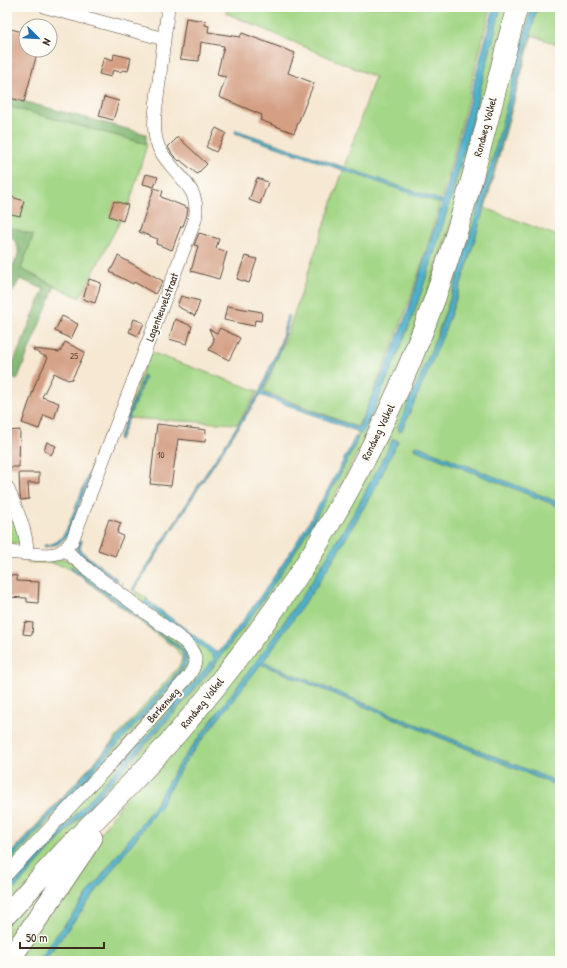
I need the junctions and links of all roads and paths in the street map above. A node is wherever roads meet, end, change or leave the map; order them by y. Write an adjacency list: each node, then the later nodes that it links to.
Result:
1 (46, 7): 4 (street)
2 (168, 7): 4 (street, Lagenheuvelstraat)
3 (517, 7): 9 (main road, Rondweg Volkel)
4 (164, 39): 6 (street, Lagenheuvelstraat)
5 (7, 487): 8 (street)
6 (65, 549): 8 (street); 10 (street, Berkenweg)
7 (7, 552): 8 (street)
8 (27, 554)
9 (120, 796): 11 (main road, Rondweg Volkel); 12 (main road, Rondweg Volkel)
10 (7, 874)
11 (7, 914)
12 (9, 961)

